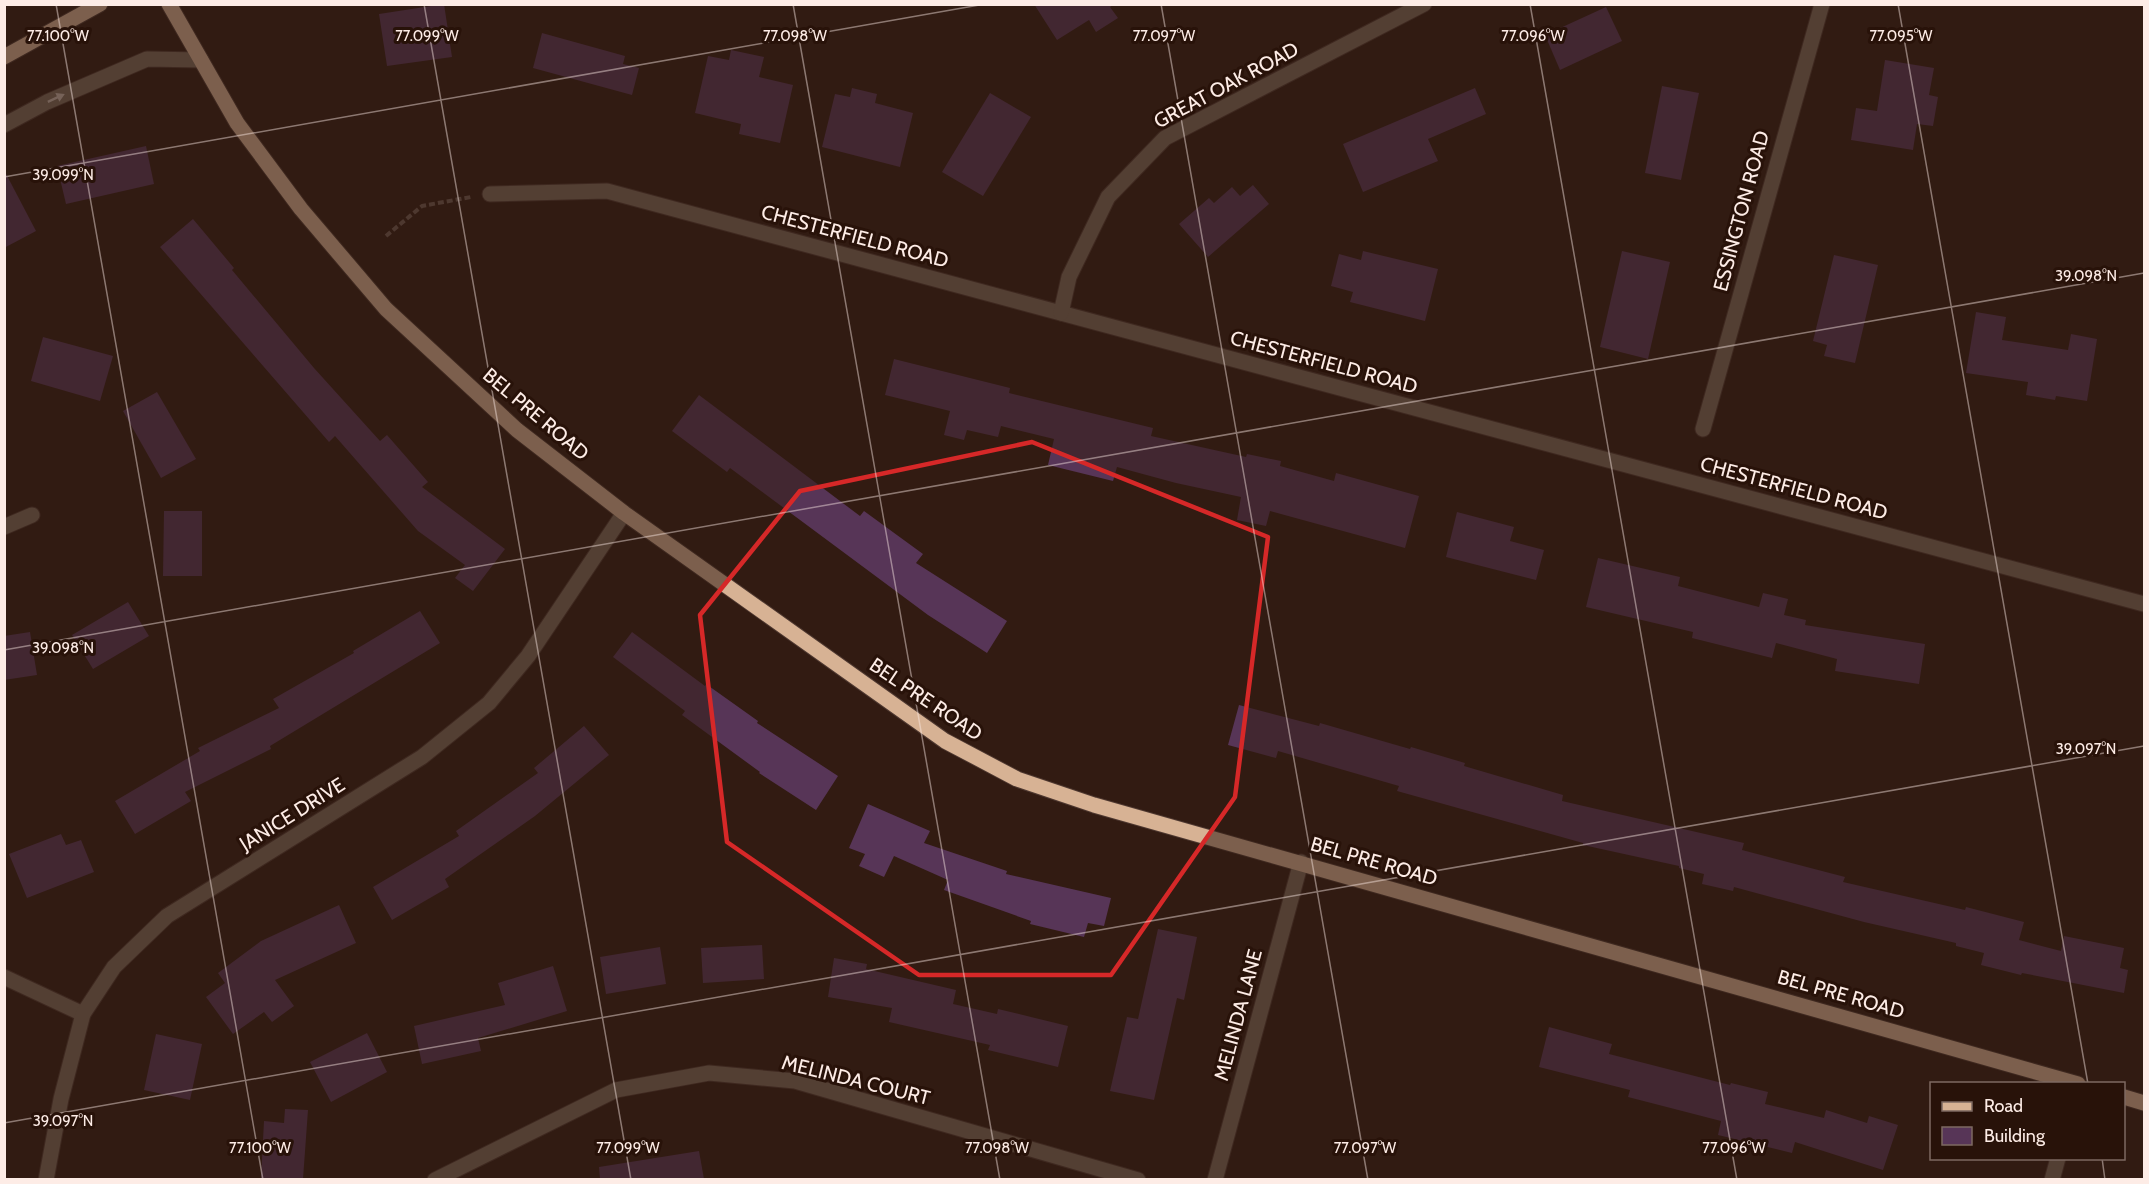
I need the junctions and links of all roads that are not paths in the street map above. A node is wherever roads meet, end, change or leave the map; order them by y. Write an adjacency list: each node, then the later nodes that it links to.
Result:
1 (100, 4): 5 (main road)
2 (169, 4): 6 (main road, BEL PRE ROAD)
3 (1424, 4): 9 (street, GREAT OAK ROAD)
4 (1822, 4): 10 (street, ESSINGTON ROAD)
5 (4, 57)
6 (201, 60): 7 (street, one-way to 6); 11 (main road, BEL PRE ROAD)
7 (4, 125)
8 (489, 194): 9 (street, CHESTERFIELD ROAD)
9 (1061, 313): 14 (street, CHESTERFIELD ROAD)
10 (1703, 429)
11 (624, 513): 15 (main road, BEL PRE ROAD); 17 (street, JANICE DRIVE)
12 (32, 514): 13 (street)
13 (4, 527)
14 (2145, 604)
15 (1301, 862): 18 (main road, BEL PRE ROAD); 25 (street, MELINDA LANE)
16 (4, 977): 17 (street)
17 (82, 1014): 22 (street, JANICE DRIVE)
18 (2074, 1082)
19 (2125, 1097): 20 (main road)
20 (2145, 1103)
21 (2057, 1160): 26 (street)
22 (46, 1179)
23 (435, 1179): 24 (street, MELINDA COURT)
24 (1138, 1179)
25 (1215, 1179)
26 (2052, 1179)

